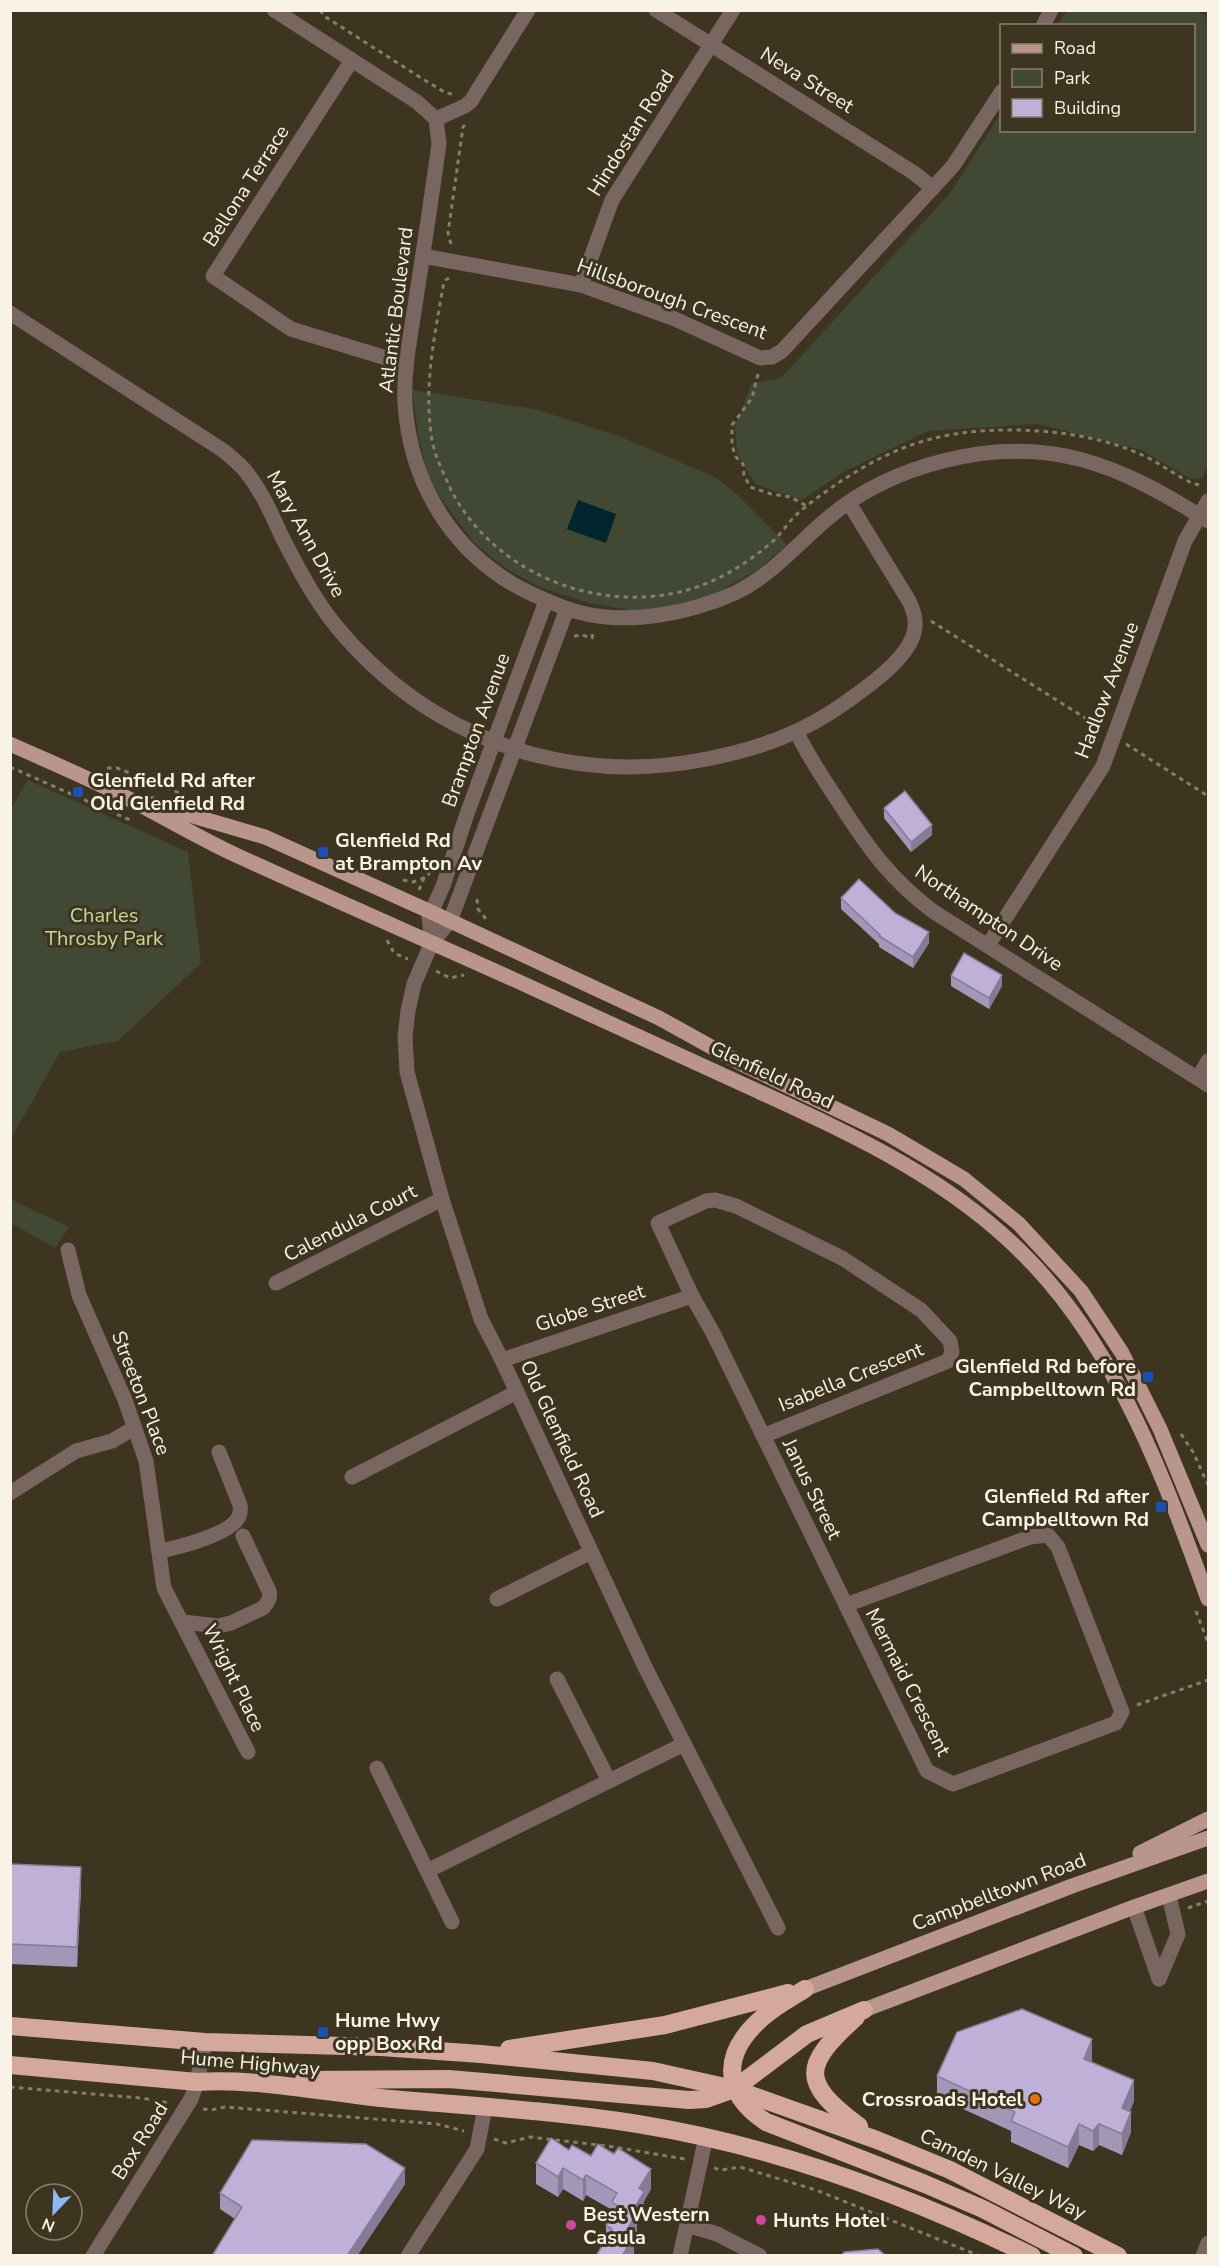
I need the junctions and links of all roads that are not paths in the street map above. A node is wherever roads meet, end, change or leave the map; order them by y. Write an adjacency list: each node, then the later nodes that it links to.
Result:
1 (274, 10): 6 (street)
2 (528, 10): 11 (street)
3 (656, 10): 8 (street, Neva Street)
4 (733, 10): 8 (street, Hindostan Road)
5 (1051, 10): 7 (street)
6 (296, 16): 9 (street)
7 (1045, 24)
8 (711, 45): 12 (street, Neva Street); 14 (street, Hindostan Road)
9 (352, 60): 11 (street); 16 (street, Bellona Terrace)
10 (1000, 94): 12 (street, Hillsborough Crescent)
11 (436, 119): 13 (street, Atlantic Boulevard)
12 (933, 188): 14 (street, Hillsborough Crescent)
13 (423, 256): 14 (street, Hillsborough Crescent); 16 (street, Atlantic Boulevard)
14 (581, 285)
15 (10, 313): 23 (street, Mary Ann Drive)
16 (406, 364): 20 (street, Atlantic Boulevard)
17 (1209, 501): 19 (street, Hadlow Avenue)
18 (849, 503): 19 (street, Atlantic Boulevard); 21 (street, Atlantic Boulevard); 22 (street, Mary Ann Drive)
19 (1204, 518): 30 (street, Hadlow Avenue)
20 (546, 601): 21 (street, Atlantic Boulevard); 23 (street, Brampton Avenue)
21 (567, 609): 25 (street)
22 (797, 733): 25 (street, Mary Ann Drive); 30 (street, Northampton Drive)
23 (494, 742): 25 (street, Mary Ann Drive); 27 (street, Brampton Avenue)
24 (10, 744): 26 (main road, Glenfield Road)
25 (514, 750): 28 (street)
26 (127, 797): 27 (main road, Glenfield Road); 29 (main road, Glenfield Road)
27 (431, 912): 28 (main road, Glenfield Road); 29 (street, Brampton Avenue)
28 (450, 921): 29 (street); 43 (main road, Glenfield Road)
29 (432, 942): 33 (street, Old Glenfield Road); 51 (main road, Glenfield Road)
30 (988, 945): 32 (street, Northampton Drive)
31 (1209, 1061): 32 (street)
32 (1203, 1082)
33 (442, 1199): 35 (street, Calendula Court); 37 (street, Old Glenfield Road)
34 (68, 1250): 39 (street, Streeton Place)
35 (276, 1283)
36 (692, 1296): 37 (street, Globe Street); 40 (street, Janus Street); 40 (street, Isabella Crescent)
37 (502, 1360): 38 (street, Old Glenfield Road)
38 (517, 1392): 42 (street); 49 (street, Old Glenfield Road)
39 (134, 1428): 44 (street); 48 (street, Streeton Place)
40 (763, 1436): 52 (street, Janus Street)
41 (219, 1452): 48 (street)
42 (352, 1477)
43 (1186, 1491): 45 (main road); 47 (main road, Glenfield Road)
44 (10, 1493)
45 (1209, 1527)
46 (243, 1536): 53 (street)
47 (1209, 1545)
48 (159, 1551): 53 (street, Streeton Place)
49 (591, 1552): 50 (street); 55 (street, Old Glenfield Road)
50 (497, 1599)
51 (1209, 1599)
52 (846, 1605): 52 (street, Mermaid Crescent)
53 (183, 1622): 56 (street, Wright Place)
54 (557, 1679): 58 (street)
55 (684, 1744): 58 (street); 67 (street, Old Glenfield Road)
56 (248, 1752)
57 (377, 1768): 61 (street)
58 (609, 1781): 61 (street)
59 (1209, 1819): 63 (main road)
60 (1209, 1838): 63 (main road, Campbelltown Road)
61 (427, 1871): 66 (street)
62 (1209, 1881): 64 (main road)
63 (1072, 1886): 68 (main road, Campbelltown Road)
64 (1169, 1896): 65 (main road); 65 (street)
65 (1134, 1907): 69 (main road)
66 (452, 1922)
67 (778, 1929)
68 (805, 1989): 72 (highway); 76 (highway)
69 (864, 2010): 76 (highway); 79 (highway)
70 (10, 2026): 71 (highway, Hume Highway)
71 (205, 2042): 72 (highway, Hume Highway); 75 (street, Box Road)
72 (481, 2054): 76 (highway, Camden Valley Way)
73 (10, 2065): 75 (highway, Hume Highway)
74 (226, 2080): 75 (highway, Hume Highway); 76 (highway); 77 (highway, Hume Highway)
75 (197, 2082): 82 (street, Box Road)
76 (734, 2089): 79 (highway, Camden Valley Way); 87 (highway)
77 (485, 2107): 78 (highway); 83 (street)
78 (706, 2137): 80 (street); 86 (highway)
79 (877, 2140): 88 (highway, Camden Valley Way)
80 (687, 2225): 84 (street); 85 (street)
81 (1209, 2243): 89 (street)
82 (93, 2256)
83 (408, 2256)
84 (680, 2256)
85 (760, 2256)
86 (1032, 2256)
87 (1074, 2256)
88 (1118, 2256)
89 (1203, 2256)

